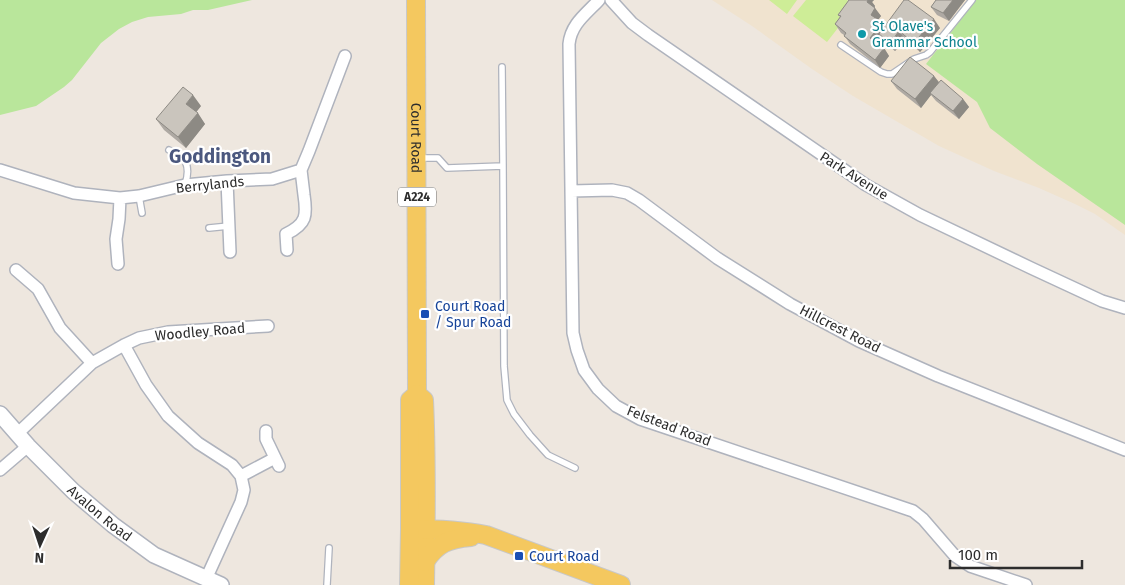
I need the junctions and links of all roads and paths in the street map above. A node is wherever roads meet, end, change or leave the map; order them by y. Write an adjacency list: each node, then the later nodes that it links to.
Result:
1 (416, 0): 9 (main road, Court Road / A224)
2 (599, 0): 15 (street, Felstead Road)
3 (611, 0): 25 (street, Park Avenue)
4 (972, 0): 5 (lane)
5 (841, 45)
6 (345, 56): 12 (street)
7 (502, 67): 10 (lane)
8 (169, 150): 14 (lane)
9 (416, 158): 10 (lane); 37 (main road, Court Road / A224)
10 (503, 166): 34 (lane)
11 (0, 170): 17 (street, Berrylands)
12 (301, 170): 13 (street, Berrylands); 21 (street)
13 (227, 181): 14 (street, Berrylands); 19 (street)
14 (185, 185): 16 (street, Berrylands)
15 (571, 191): 33 (street, Hillcrest Road); 47 (street, Felstead Road)
16 (140, 196): 17 (street, Berrylands); 18 (lane)
17 (120, 198): 23 (street)
18 (142, 213)
19 (229, 226): 20 (lane); 22 (street)
20 (209, 228)
21 (287, 250)
22 (230, 252)
23 (118, 264)
24 (16, 270): 28 (street)
25 (1125, 308)
26 (268, 326): 27 (street, Woodley Road)
27 (124, 345): 28 (street, Woodley Road); 36 (street)
28 (92, 363): 31 (street, Woodley Road)
29 (0, 414): 31 (street, Avalon Road)
30 (266, 431): 36 (street)
31 (17, 434): 32 (street, Avalon Road)
32 (28, 446): 35 (street); 41 (street, Avalon Road)
33 (1125, 450)
34 (575, 468)
35 (0, 470)
36 (241, 476): 41 (street)
37 (418, 529): 38 (main road); 40 (main road, Court Road / A224); 44 (main road, Court Road / A224)
38 (486, 535): 40 (main road); 46 (main road)
39 (329, 548): 43 (lane)
40 (425, 562): 45 (main road, Court Road / A224)
41 (206, 579): 42 (street, Avalon Road)
42 (221, 585)
43 (328, 585)
44 (409, 585)
45 (424, 585)
46 (621, 585)
47 (1026, 585)

